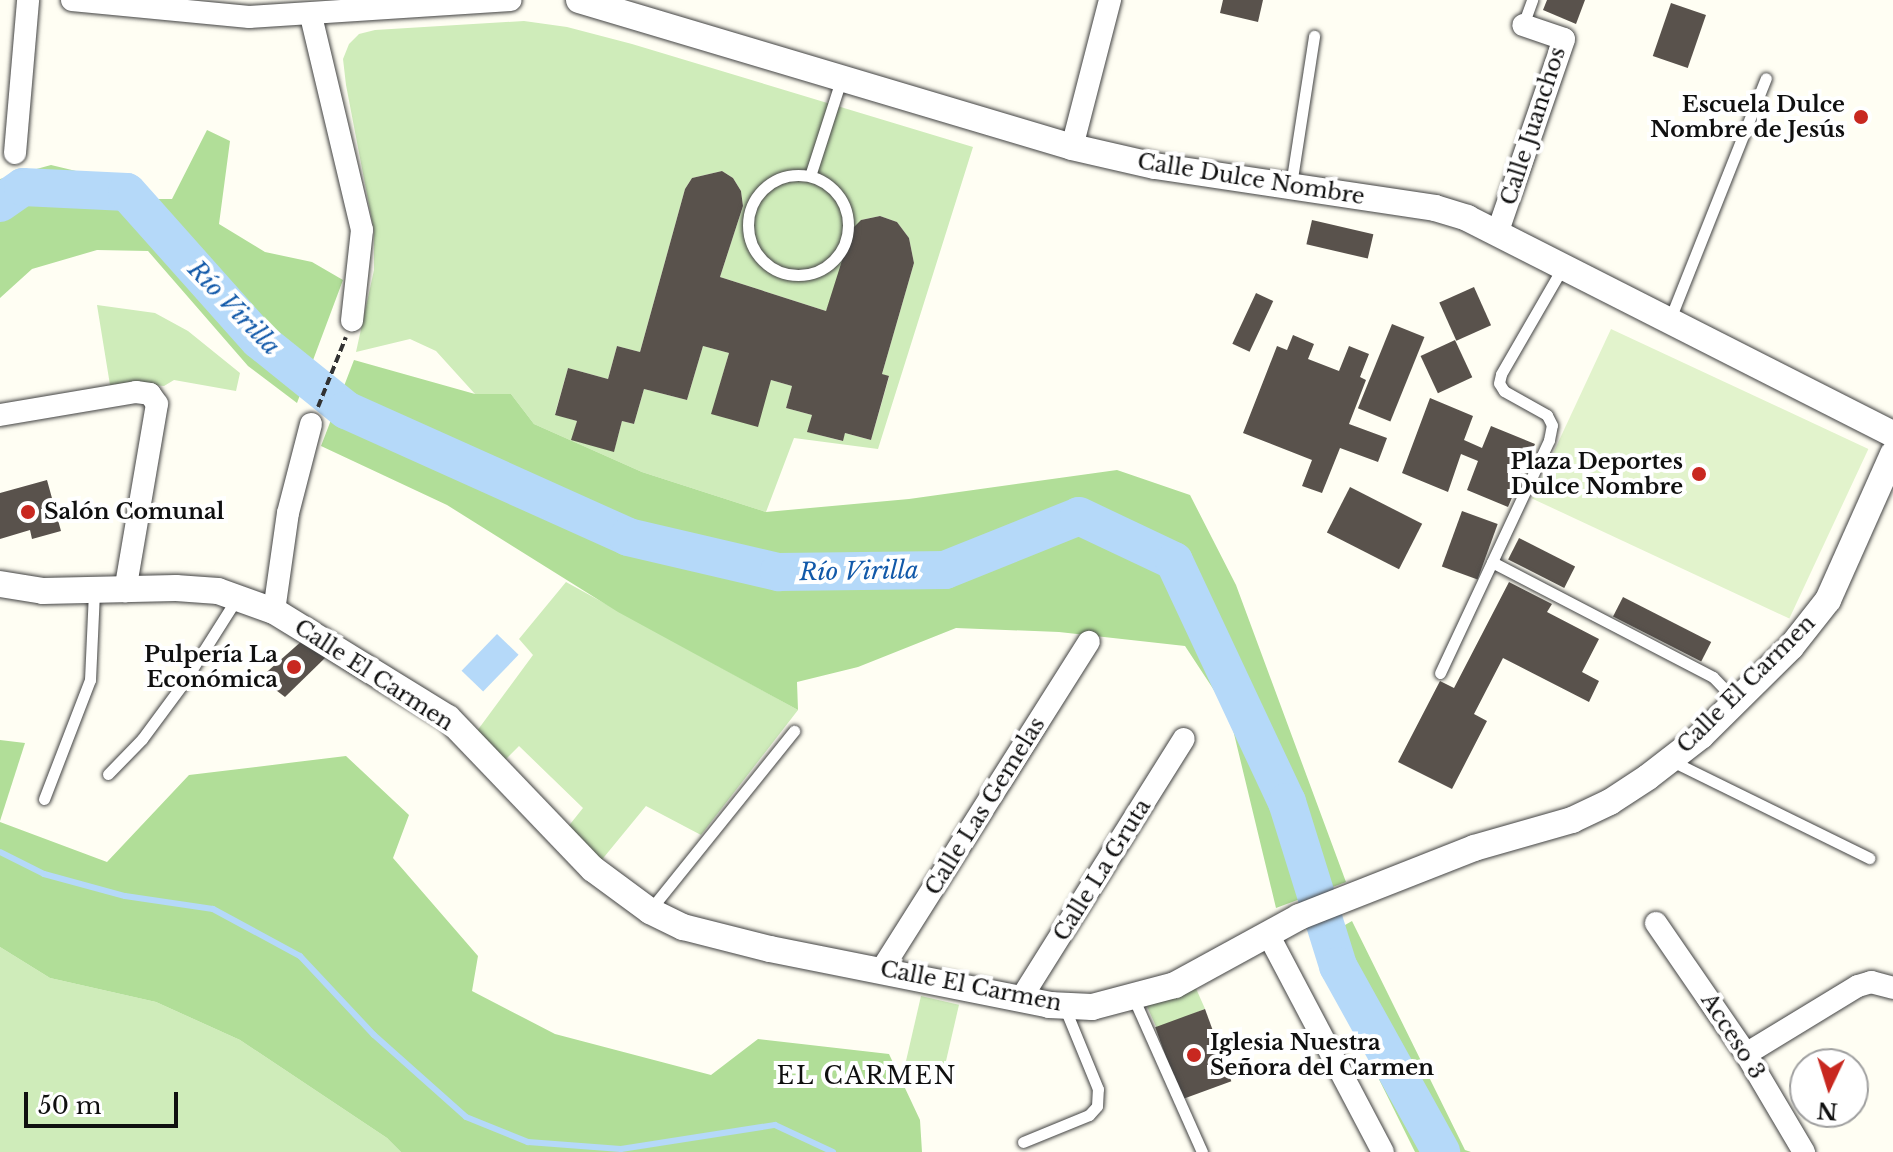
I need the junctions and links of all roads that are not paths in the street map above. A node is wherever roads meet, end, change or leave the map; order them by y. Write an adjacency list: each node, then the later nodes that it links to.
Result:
1 (28, 0): 13 (street)
2 (72, 0): 7 (street)
3 (510, 0): 7 (street)
4 (579, 0): 11 (street, Calle Dulce Nombre)
5 (1110, 0): 12 (street)
6 (1532, 0): 8 (lane, Calle Juanchos)
7 (311, 16): 18 (street)
8 (1523, 25): 16 (street, Calle Juanchos)
9 (1314, 36): 15 (lane)
10 (1766, 78): 19 (lane)
11 (841, 80): 12 (street, Calle Dulce Nombre); 14 (lane)
12 (1072, 147): 15 (street, Calle Dulce Nombre)
13 (15, 153)
14 (810, 176): 14 (lane)
15 (1291, 185): 16 (street, Calle Dulce Nombre)
16 (1498, 231): 17 (street, Calle Dulce Nombre)
17 (1564, 265): 19 (street, Calle Dulce Nombre); 24 (lane)
18 (352, 320)
19 (1669, 321): 22 (street, Calle Dulce Nombre)
20 (0, 415): 27 (street)
21 (311, 424): 29 (street)
22 (1893, 434)
23 (1893, 454): 32 (street, Calle El Carmen)
24 (1492, 562): 31 (lane); 32 (lane)
25 (0, 584): 26 (street, Calle El Carmen)
26 (94, 591): 27 (street, Calle El Carmen); 37 (lane)
27 (125, 591): 28 (street, Calle El Carmen)
28 (238, 598): 29 (street, Calle El Carmen); 36 (lane)
29 (274, 611): 39 (street, Calle El Carmen)
30 (1089, 642): 42 (street, Calle Las Gemelas)
31 (1440, 673)
32 (1736, 701): 35 (street, Calle El Carmen)
33 (794, 731): 39 (lane)
34 (1184, 739): 45 (street, Calle La Gruta)
35 (1670, 760): 38 (lane); 41 (street, Calle El Carmen)
36 (108, 774)
37 (44, 799)
38 (1869, 858)
39 (650, 911): 42 (street, Calle El Carmen)
40 (1656, 923): 47 (street, Acceso 3)
41 (1268, 934): 44 (street, Calle El Carmen); 50 (street)
42 (882, 969): 45 (street, Calle El Carmen)
43 (1893, 988): 47 (street)
44 (1133, 997): 46 (street, Calle El Carmen); 49 (lane)
45 (1020, 1000): 46 (street, Calle El Carmen)
46 (1064, 1006): 48 (lane)
47 (1746, 1054): 51 (street, Acceso 3)
48 (1023, 1142)
49 (1202, 1152)
50 (1383, 1152)
51 (1804, 1152)

